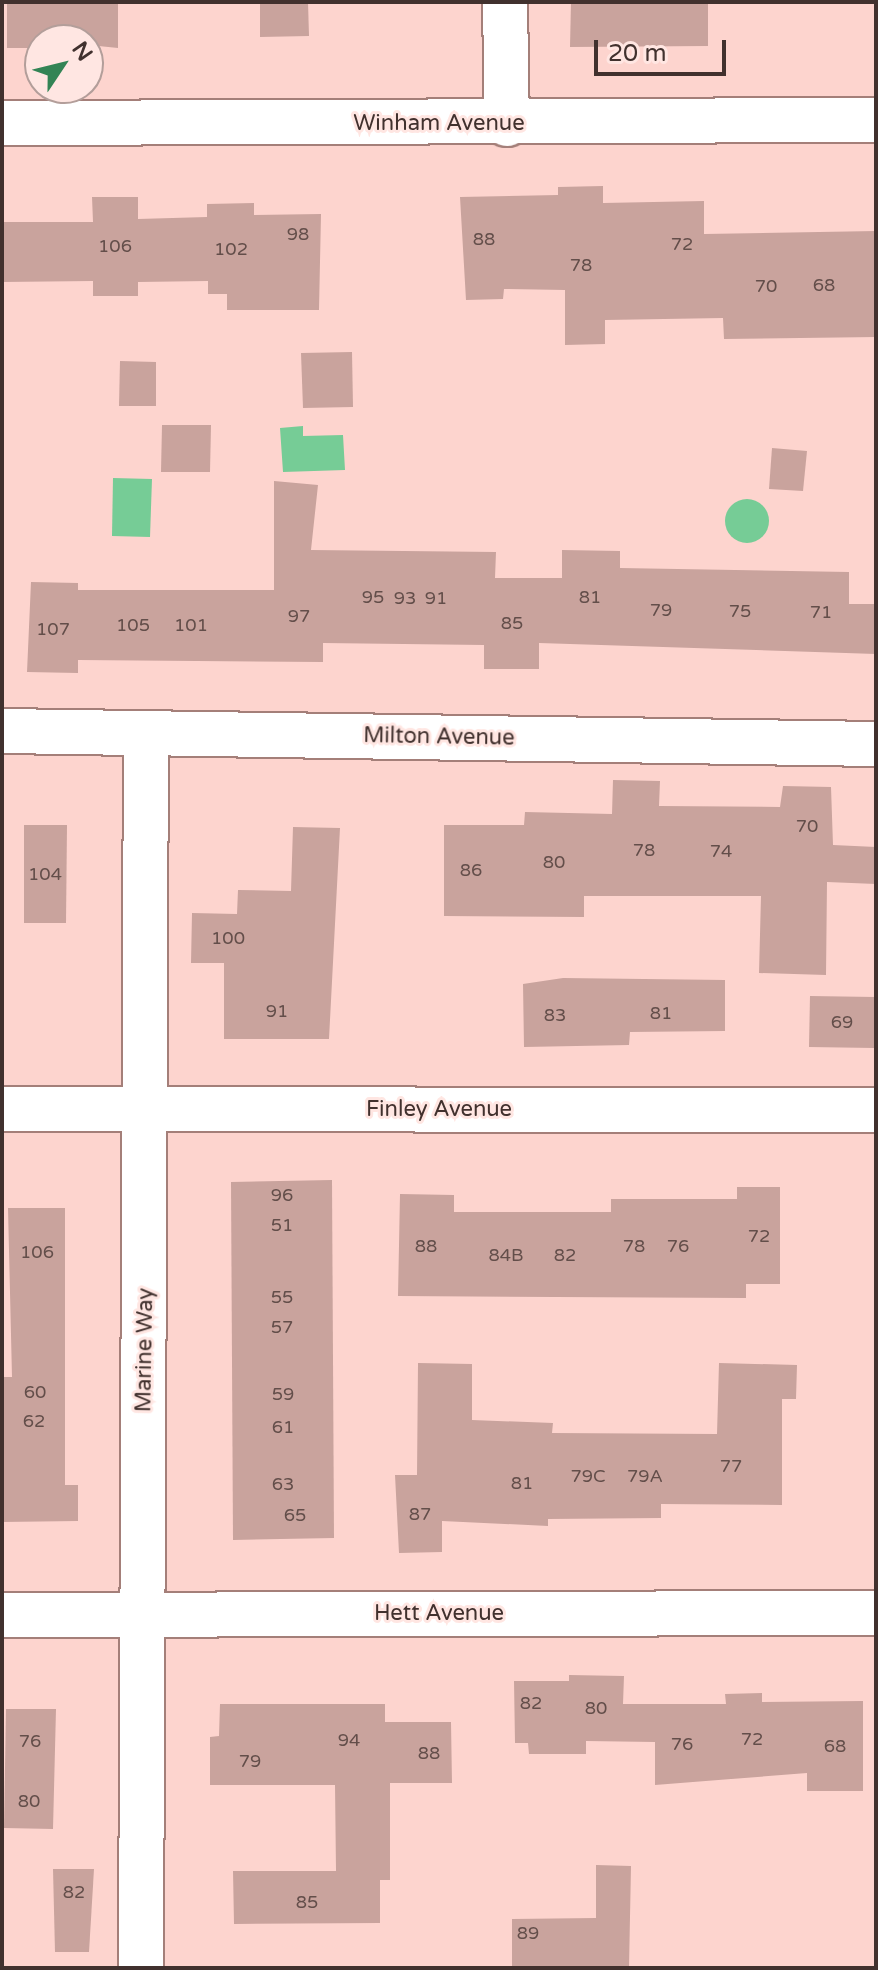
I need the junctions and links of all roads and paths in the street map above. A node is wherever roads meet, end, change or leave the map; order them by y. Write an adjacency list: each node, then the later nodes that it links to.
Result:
1 (505, 2): 4 (street)
2 (876, 120): 4 (street, Winham Avenue)
3 (2, 123): 4 (street, Winham Avenue)
4 (507, 124)
5 (2, 731): 6 (street, Milton Avenue)
6 (146, 733): 7 (street, Milton Avenue); 9 (street, Marine Way)
7 (876, 744)
8 (2, 1109): 9 (street, Finley Avenue)
9 (147, 1109): 10 (street, Finley Avenue); 13 (street, Marine Way)
10 (876, 1110)
11 (876, 1613): 13 (street, Hett Avenue)
12 (2, 1615): 13 (street, Hett Avenue)
13 (142, 1616): 14 (street, Marine Way)
14 (141, 1968)

